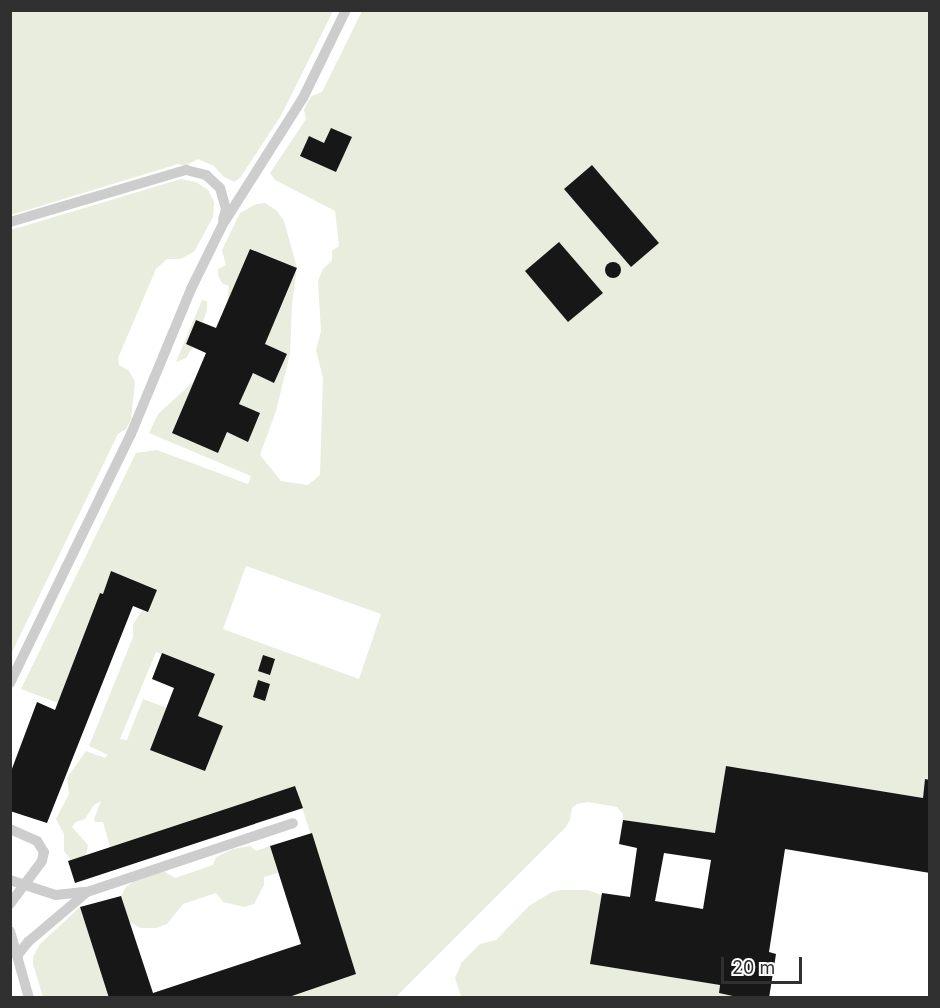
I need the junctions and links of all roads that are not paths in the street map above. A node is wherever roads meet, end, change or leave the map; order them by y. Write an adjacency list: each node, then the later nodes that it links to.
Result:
1 (346, 10): 3 (lane)
2 (10, 222): 3 (lane)
3 (223, 224): 4 (lane)
4 (10, 683)
5 (292, 823): 9 (lane)
6 (10, 829): 8 (lane)
7 (10, 880): 8 (lane)
8 (24, 885): 9 (lane); 10 (lane)
9 (87, 892): 12 (lane)
10 (10, 904)
11 (10, 931): 12 (lane)
12 (17, 956): 13 (lane)
13 (29, 998)

